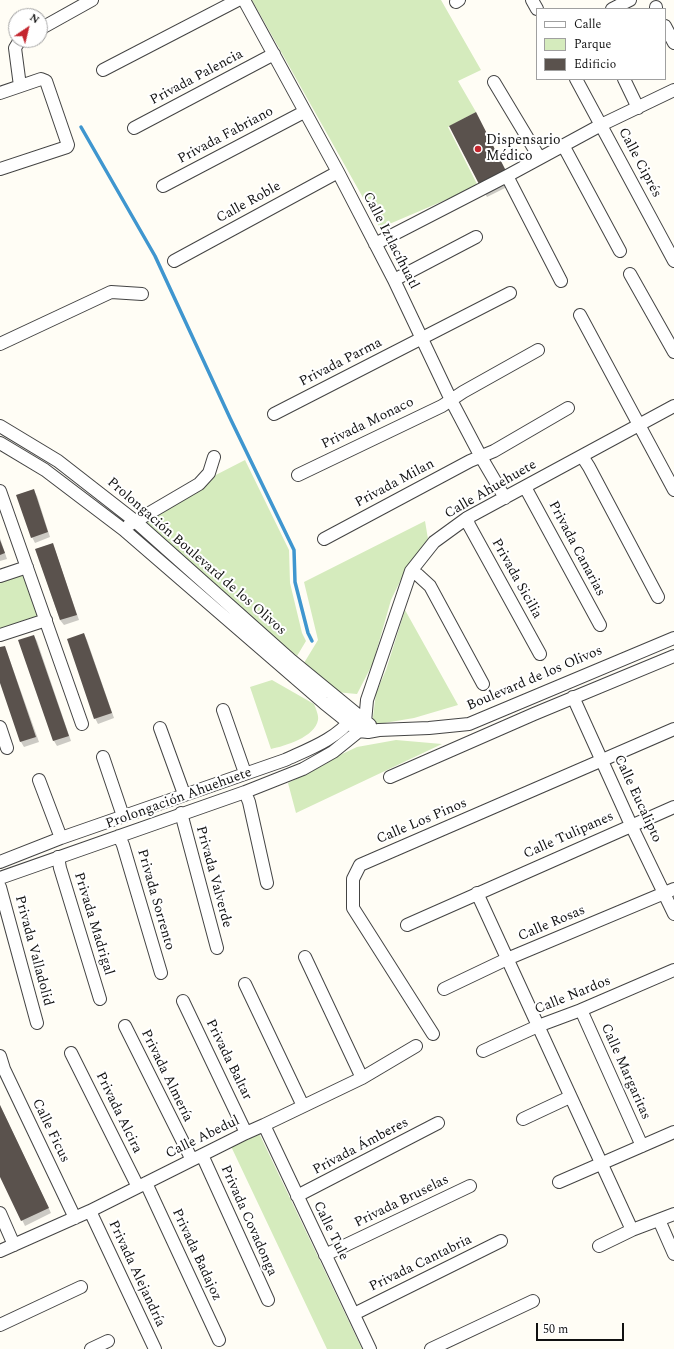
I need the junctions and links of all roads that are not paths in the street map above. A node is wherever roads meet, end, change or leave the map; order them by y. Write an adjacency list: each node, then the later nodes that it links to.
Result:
1 (92, 0): 6 (street)
2 (238, 0): 11 (street)
3 (244, 0): 10 (street, Calle Iztlacíhuatl)
4 (630, 0): 5 (street)
5 (614, 8)
6 (48, 25)
7 (666, 28): 8 (street)
8 (674, 43)
9 (15, 48): 15 (street)
10 (274, 54): 19 (street, Calle Iztlacíhuatl); 21 (street, Privada Palencia)
11 (103, 70)
12 (577, 80): 20 (street, Calle Ciprés)
13 (624, 80): 18 (street)
14 (494, 82): 23 (street)
15 (20, 86): 17 (street); 24 (street)
16 (673, 91): 18 (street)
17 (0, 93)
18 (638, 108): 20 (street)
19 (304, 112): 25 (street, Calle Iztlacíhuatl); 27 (street, Privada Fabriano)
20 (601, 125): 22 (street); 32 (street, Calle Ciprés)
21 (134, 128)
22 (563, 145): 23 (street); 30 (street)
23 (539, 157): 26 (street)
24 (0, 169)
25 (338, 172): 29 (street, Calle Iztlacíhuatl); 31 (street, Calle Roble)
26 (507, 176): 29 (street); 35 (street)
27 (162, 186)
28 (476, 238): 34 (street)
29 (375, 244): 34 (street, Calle Iztlacíhuatl)
30 (620, 251)
31 (174, 261)
32 (674, 261)
33 (630, 274): 42 (street)
34 (394, 280): 39 (street, Calle Iztlacíhuatl)
35 (561, 281)
36 (510, 293): 39 (street, Privada Parma)
37 (142, 294): 40 (street)
38 (580, 315): 47 (street)
39 (423, 338): 43 (street, Calle Iztlacíhuatl); 46 (street, Privada Parma)
40 (0, 344)
41 (538, 350): 43 (street, Privada Monaco)
42 (674, 352)
43 (451, 400): 52 (street, Calle Iztlacíhuatl); 53 (street, Privada Monaco)
44 (674, 406): 47 (street, Calle Ahuehuete)
45 (568, 408): 52 (street, Privada Milan)
46 (274, 414)
47 (639, 424): 51 (street, Calle Ahuehuete); 55 (street)
48 (0, 426): 59 (street, Prolongación Boulevard de los Olivos)
49 (0, 443): 60 (street, Prolongación Boulevard de los Olivos)
50 (214, 456): 59 (street)
51 (582, 456): 54 (street, Calle Ahuehuete); 65 (street)
52 (481, 457): 57 (street, Calle Iztlacíhuatl); 61 (street, Privada Milan)
53 (298, 475)
54 (525, 487): 57 (street, Calle Ahuehuete); 67 (street, Privada Canarias)
55 (674, 490)
56 (0, 492): 62 (street)
57 (505, 498): 58 (street, Calle Ahuehuete)
58 (467, 518): 63 (street, Calle Ahuehuete); 70 (street, Privada Sicilia)
59 (135, 521): 60 (street); 75 (street, Prolongación Boulevard de los Olivos)
60 (124, 530): 75 (street, Prolongación Boulevard de los Olivos)
61 (324, 539)
62 (25, 561): 64 (street); 66 (street)
63 (411, 571): 72 (street); 75 (street, Calle Ahuehuete)
64 (0, 576)
65 (658, 597)
66 (48, 625): 68 (street); 76 (street)
67 (600, 625)
68 (0, 635)
69 (674, 638): 75 (street, Boulevard de los Olivos)
70 (540, 654)
71 (674, 656): 73 (street)
72 (483, 684)
73 (573, 697): 82 (street, Calle Eucalipto); 84 (street)
74 (223, 710): 83 (street)
75 (357, 722): 83 (street, Prolongación Ahuehuete); 86 (street, Prolongación Ahuehuete)
76 (82, 724)
77 (0, 727): 80 (street)
78 (160, 728): 87 (street)
79 (674, 729): 82 (street, Calle Los Pinos)
80 (7, 748)
81 (103, 757): 90 (street)
82 (602, 760): 91 (street, Calle Eucalipto); 116 (street, Calle Los Pinos)
83 (245, 773): 87 (street, Prolongación Ahuehuete)
84 (390, 777)
85 (39, 780): 93 (street)
86 (245, 792): 89 (street, Prolongación Ahuehuete); 97 (street)
87 (184, 794): 90 (street, Prolongación Ahuehuete)
88 (674, 807): 91 (street, Calle Tulipanes)
89 (181, 813): 92 (street, Prolongación Ahuehuete); 103 (street, Privada Valverde)
90 (123, 816): 93 (street, Prolongación Ahuehuete)
91 (631, 825): 99 (street, Calle Eucalipto); 100 (street, Calle Tulipanes)
92 (119, 836): 94 (street, Prolongación Ahuehuete); 107 (street, Privada Sorrento)
93 (61, 838): 95 (street, Prolongación Ahuehuete)
94 (58, 857): 96 (street, Prolongación Ahuehuete); 110 (street, Privada Madrigal)
95 (0, 862)
96 (0, 878)
97 (267, 883)
98 (0, 887): 113 (street, Privada Valladolid)
99 (669, 891): 101 (street, Calle Eucalipto); 105 (street, Calle Rosas)
100 (477, 893): 102 (street, Calle Tulipanes); 105 (street)
101 (674, 914)
102 (407, 925)
103 (217, 948)
104 (305, 957): 121 (street)
105 (507, 959): 109 (street, Calle Rosas); 115 (street)
106 (674, 970): 112 (street, Calle Nardos)
107 (160, 973)
108 (245, 984): 123 (street)
109 (444, 989)
110 (100, 999)
111 (183, 1001): 128 (street, Privada Baltar)
112 (582, 1010): 115 (street, Calle Nardos); 129 (street, Calle Margaritas)
113 (37, 1023)
114 (125, 1026): 130 (street, Privada Almería)
115 (538, 1026): 118 (street, Calle Nardos); 122 (street)
116 (433, 1034)
117 (416, 1046): 121 (street, Calle Abedul)
118 (483, 1050)
119 (71, 1053): 133 (street, Privada Alcira)
120 (0, 1056): 139 (street, Calle Ficus)
121 (362, 1078): 123 (street, Calle Abedul)
122 (570, 1097): 124 (street); 131 (street)
123 (303, 1106): 126 (street, Calle Abedul)
124 (523, 1119)
125 (438, 1123): 135 (street, Privada Ámberes)
126 (264, 1125): 128 (street, Calle Abedul); 135 (street, Calle Tule)
127 (674, 1132): 129 (street)
128 (246, 1133): 130 (street, Calle Abedul)
129 (642, 1146): 131 (street)
130 (197, 1158): 133 (street, Calle Abedul); 149 (street, Privada Covadonga)
131 (601, 1164): 132 (street); 141 (street)
132 (560, 1182)
133 (142, 1185): 136 (street, Calle Abedul); 153 (street, Privada Badajoz)
134 (470, 1186): 147 (street, Privada Bruselas)
135 (297, 1196): 147 (street, Calle Tule)
136 (90, 1211): 139 (street, Calle Abedul); 156 (street, Privada Alejandría)
137 (0, 1213): 143 (street)
138 (674, 1214): 140 (street)
139 (75, 1218): 143 (street, Calle Abedul)
140 (659, 1220): 141 (street); 146 (street)
141 (632, 1230): 144 (street)
142 (502, 1240): 151 (street, Privada Cantabria)
143 (14, 1244): 145 (street, Calle Abedul)
144 (599, 1246)
145 (0, 1251)
146 (674, 1254)
147 (325, 1255): 151 (street, Calle Tule)
148 (81, 1287): 152 (street)
149 (268, 1300)
150 (533, 1301): 158 (street)
151 (354, 1314): 157 (street, Calle Tule)
152 (0, 1325)
153 (219, 1340)
154 (108, 1341): 155 (street)
155 (91, 1349)
156 (155, 1349)
157 (370, 1349)
158 (431, 1349)

